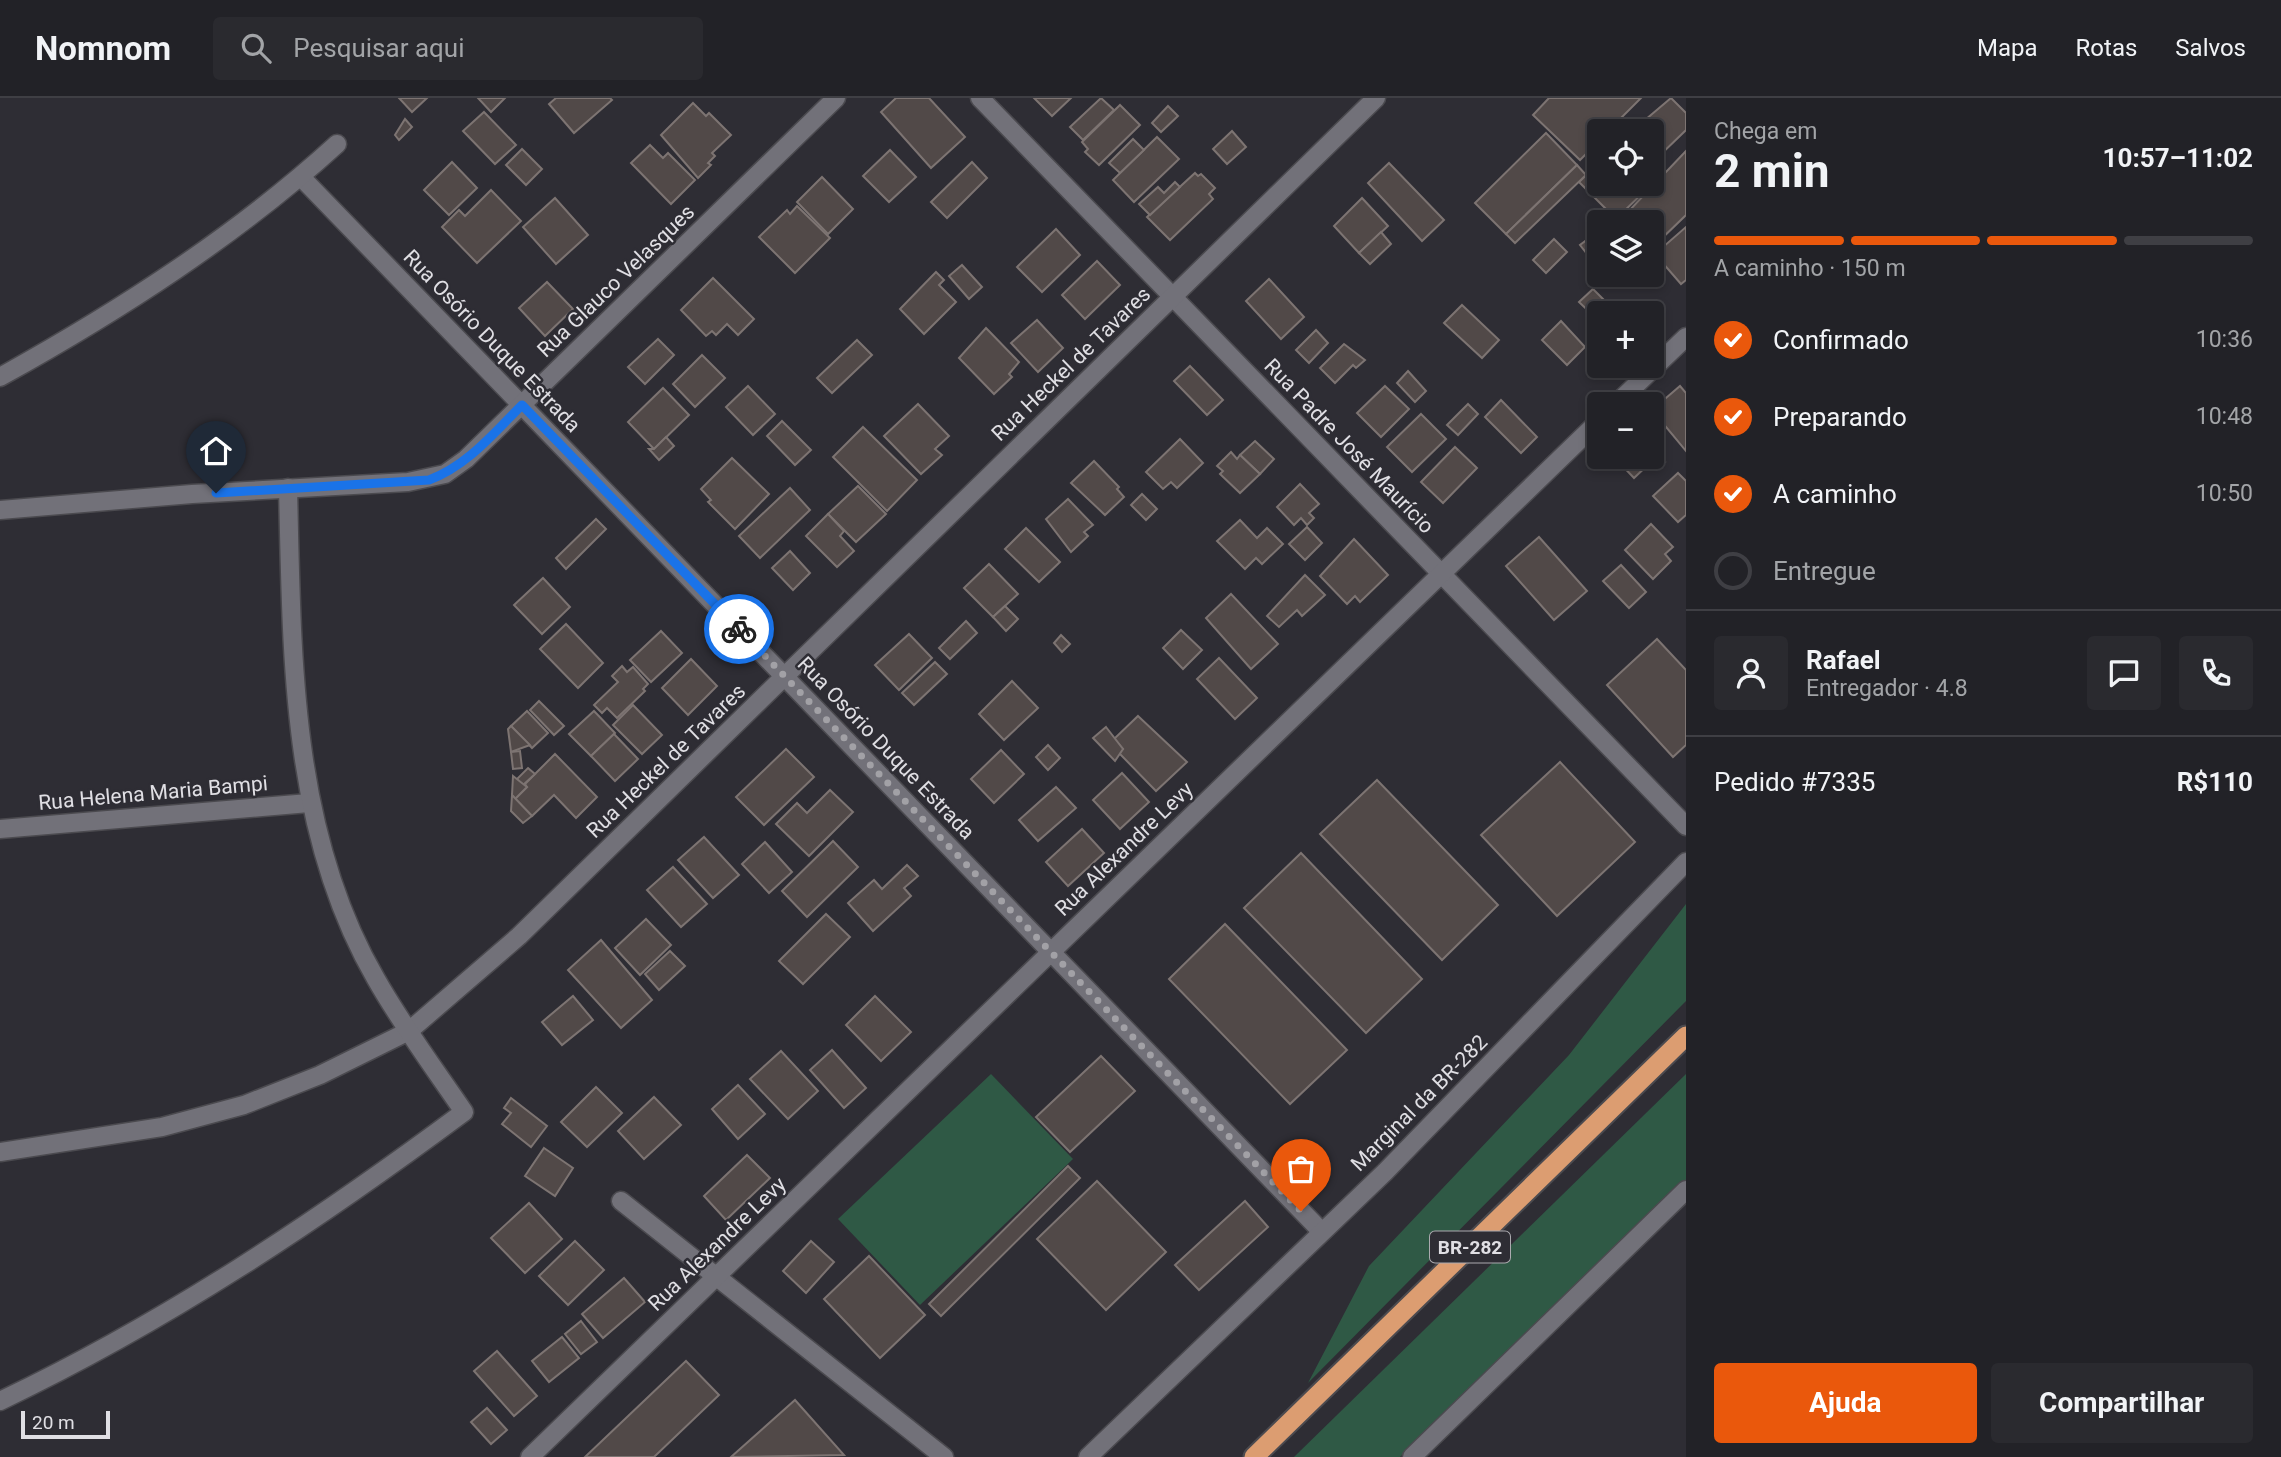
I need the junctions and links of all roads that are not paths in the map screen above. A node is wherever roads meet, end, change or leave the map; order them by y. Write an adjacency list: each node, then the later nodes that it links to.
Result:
1 (836, 98): 10 (street, Rua Glauco Velasques)
2 (979, 98): 6 (street, Rua Padre José Maurício)
3 (1376, 98): 6 (street, Rua Heckel de Tavares)
4 (337, 144): 5 (street)
5 (301, 177): 8 (street); 10 (street, Rua Osório Duque Estrada)
6 (1173, 297): 14 (street, Rua Padre José Maurício); 15 (street, Rua Heckel de Tavares)
7 (1686, 337): 9 (street)
8 (0, 377)
9 (1629, 392)
10 (522, 405): 12 (street, Rua Glauco Velasques); 15 (street, Rua Osório Duque Estrada)
11 (1587, 434): 14 (street, Rua Alexandre Levy)
12 (288, 488): 13 (street, Rua Glauco Velasques); 16 (street)
13 (0, 510)
14 (1441, 574): 17 (street, Rua Padre José Maurício); 20 (street, Rua Alexandre Levy)
15 (785, 676): 20 (street, Rua Osório Duque Estrada); 21 (street, Rua Heckel de Tavares)
16 (309, 803): 18 (street, Rua Helena Maria Bampi); 21 (street)
17 (1686, 826)
18 (0, 829)
19 (1686, 862): 26 (street, Marginal da BR-282)
20 (1051, 952): 26 (street, Rua Osório Duque Estrada); 27 (street, Rua Alexandre Levy)
21 (409, 1031): 23 (street, Rua Heckel de Tavares); 28 (street)
22 (1686, 1036): 32 (highway, BR-282)
23 (0, 1153)
24 (1686, 1190): 33 (street)
25 (621, 1201): 27 (street)
26 (1321, 1231): 31 (street, Marginal da BR-282)
27 (716, 1276): 29 (street, Rua Alexandre Levy); 30 (street)
28 (0, 1401)
29 (530, 1457)
30 (944, 1457)
31 (1087, 1457)
32 (1254, 1457)
33 (1412, 1457)

